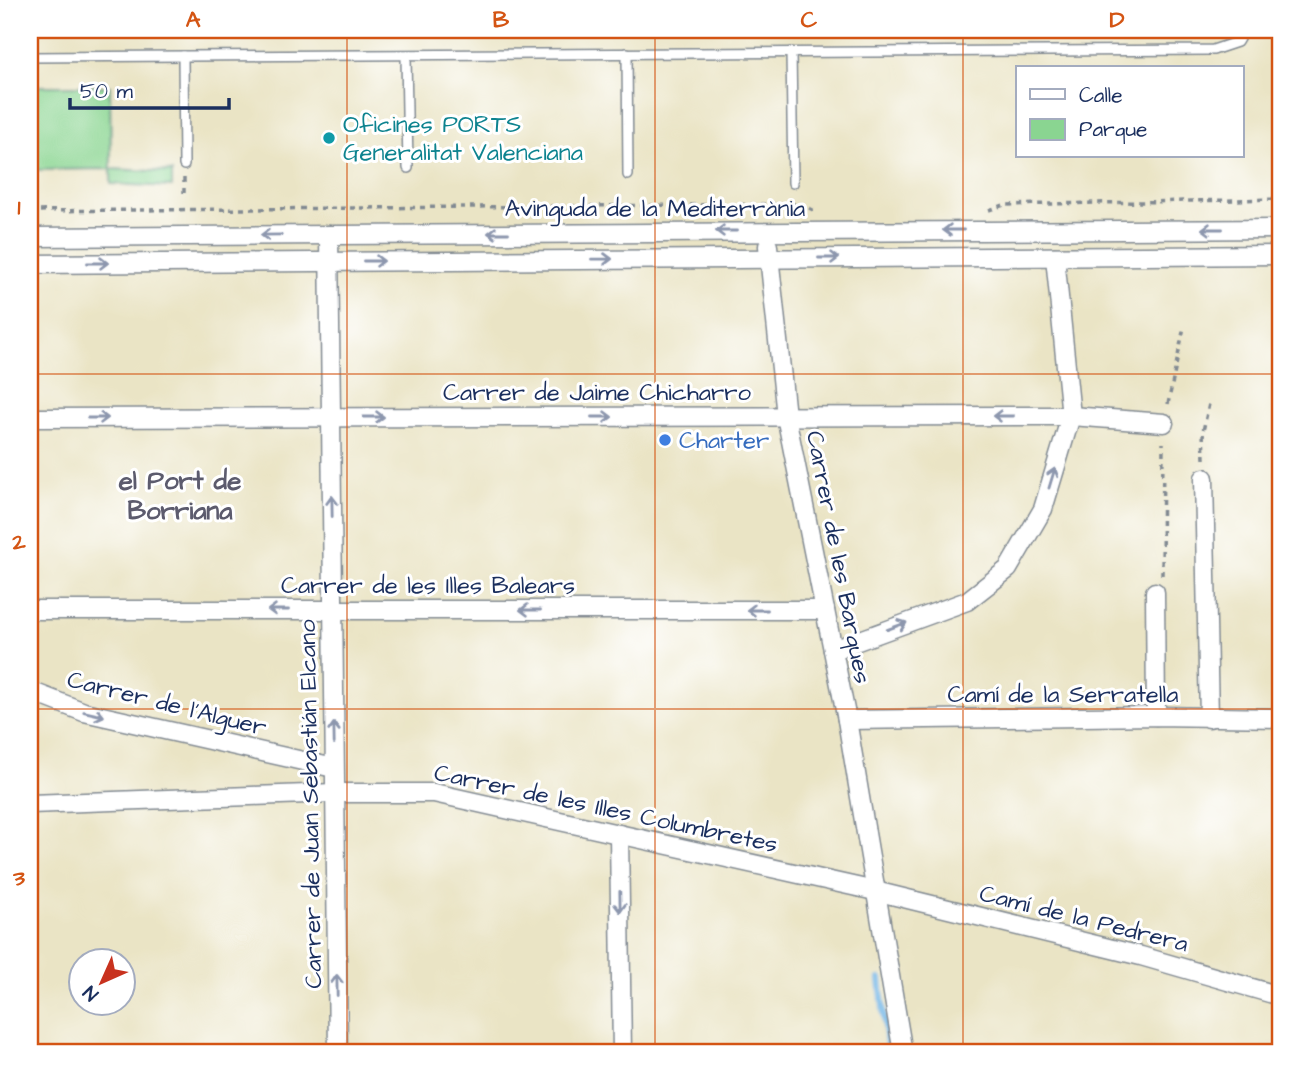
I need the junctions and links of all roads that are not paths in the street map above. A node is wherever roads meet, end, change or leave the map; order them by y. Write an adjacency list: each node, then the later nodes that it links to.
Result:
1 (1244, 30): 2 (lane)
2 (790, 52): 3 (lane); 10 (lane)
3 (627, 53): 5 (lane); 9 (lane)
4 (183, 56): 5 (lane); 6 (lane); 7 (lane)
5 (406, 56): 8 (lane)
6 (30, 57)
7 (184, 165)
8 (408, 168)
9 (628, 176)
10 (793, 183)
11 (1280, 229): 12 (street, Avinguda de la Mediterrània, one-way to 12)
12 (766, 231): 13 (street, Avinguda de la Mediterrània, one-way to 13); 16 (street, Carrer de les Barques)
13 (329, 234): 14 (street, Avinguda de la Mediterrània, one-way to 14); 18 (street, Carrer de Juan Sebastián Elcano)
14 (30, 237)
15 (1280, 255): 17 (street, Avinguda de la Mediterrània)
16 (769, 257): 17 (street, Avinguda de la Mediterrània, one-way to 17); 18 (street, Avinguda de la Mediterrània, one-way to 16); 21 (street, Carrer de les Barques)
17 (1055, 257): 20 (street)
18 (329, 261): 19 (street, Avinguda de la Mediterrània, one-way to 18); 22 (street, Carrer de Juan Sebastián Elcano)
19 (30, 264)
20 (1071, 415): 21 (street, Carrer de Jaime Chicharro, one-way to 21); 24 (street, Carrer de Jaime Chicharro); 30 (street, one-way to 20)
21 (786, 416): 22 (street, Carrer de Jaime Chicharro, one-way to 21); 29 (street, Carrer de les Barques)
22 (331, 417): 23 (street, Carrer de Jaime Chicharro, one-way to 22); 28 (street, Carrer de Juan Sebastián Elcano, one-way to 22)
23 (30, 418)
24 (1164, 423)
25 (1205, 478): 33 (street)
26 (1155, 592): 32 (street)
27 (30, 610): 28 (street, Carrer de les Illes Balears, one-way to 27)
28 (333, 610): 29 (street, Carrer de les Illes Balears, one-way to 28); 36 (street, Carrer de Juan Sebastián Elcano, one-way to 28)
29 (825, 610): 30 (street, Carrer de les Barques)
30 (833, 650): 35 (street, Carrer de les Barques)
31 (30, 691): 36 (street, Carrer de l'Alguer, one-way to 36)
32 (1156, 716): 33 (street, Camí de la Serratella); 35 (street, Camí de la Serratella)
33 (1209, 718): 34 (street, Camí de la Serratella)
34 (1280, 718)
35 (847, 720): 40 (street, Carrer de les Barques)
36 (334, 768): 37 (street, Carrer de Juan Sebastián Elcano)
37 (335, 793): 38 (street, Carrer de les Illes Columbretes); 39 (street, Carrer de les Illes Columbretes); 42 (street, Carrer de Juan Sebastián Elcano, one-way to 37)
38 (30, 804)
39 (619, 834): 40 (street, Carrer de les Illes Columbretes); 43 (street, one-way to 43)
40 (875, 891): 41 (street, Camí de la Pedrera); 44 (street, Carrer de les Barques)
41 (1280, 996)
42 (338, 1053)
43 (622, 1053)
44 (903, 1053)

